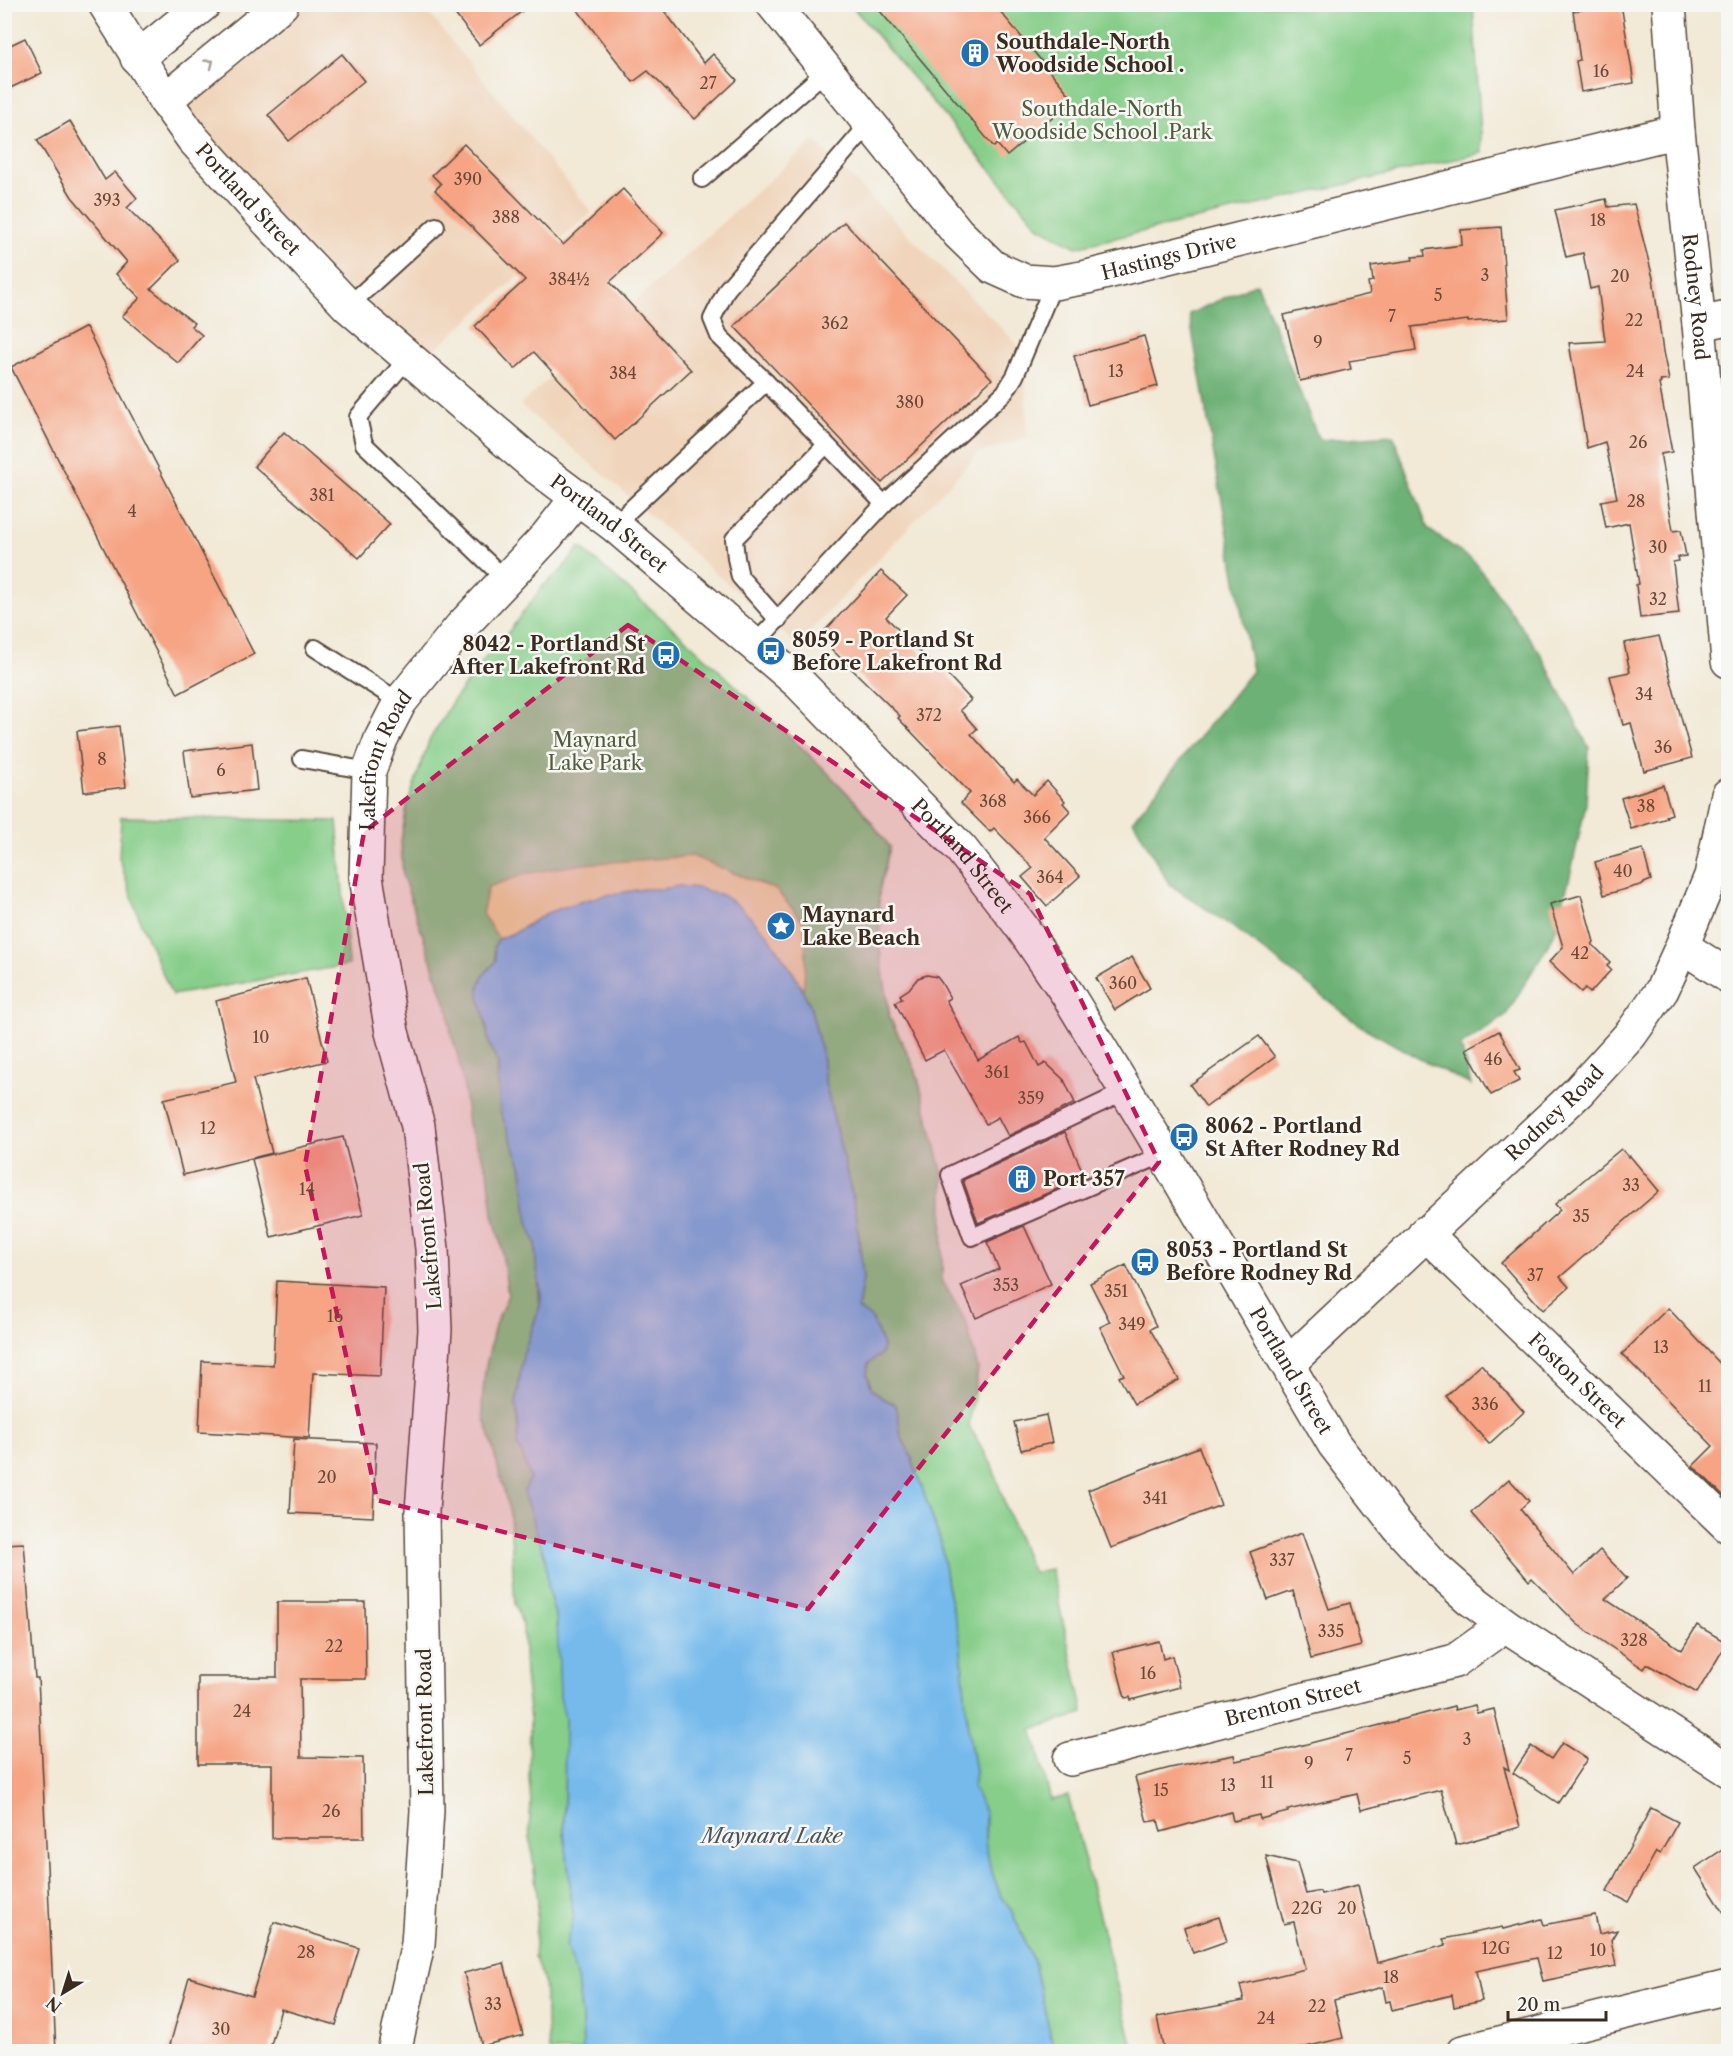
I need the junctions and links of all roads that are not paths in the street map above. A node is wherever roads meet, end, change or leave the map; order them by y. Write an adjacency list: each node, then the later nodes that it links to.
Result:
1 (105, 4): 6 (street, Portland Street)
2 (204, 4): 6 (street)
3 (282, 4): 8 (street, one-way to 3)
4 (773, 4): 7 (street, Hastings Drive)
5 (1669, 4): 10 (street, Rodney Road)
6 (137, 58): 8 (street, Portland Street)
7 (826, 71): 9 (street, Hastings Drive); 11 (lane)
8 (165, 100): 14 (street, Portland Street)
9 (869, 124): 13 (street, Hastings Drive); 17 (lane)
10 (1678, 131): 13 (street, Hastings Drive); 15 (street, Rodney Road)
11 (702, 179)
12 (436, 226): 14 (lane)
13 (1054, 283): 20 (lane)
14 (348, 306): 16 (street, Portland Street)
15 (1714, 321): 26 (street, Rodney Road)
16 (408, 358): 19 (street, Portland Street); 22 (lane)
17 (766, 382): 18 (lane); 21 (lane)
18 (826, 445): 20 (lane); 23 (lane)
19 (578, 497): 21 (street, Portland Street); 22 (street, Lakefront Road)
20 (884, 504): 23 (lane)
21 (614, 525): 24 (street, Portland Street)
22 (506, 580): 27 (street, Lakefront Road)
23 (778, 620): 24 (lane)
24 (754, 645): 33 (street, Portland Street)
25 (315, 648): 27 (lane)
26 (1728, 661)
27 (400, 702): 29 (street, Lakefront Road)
28 (302, 759): 29 (lane)
29 (369, 771): 43 (street, Lakefront Road)
30 (1728, 795): 31 (street, Rodney Road)
31 (1682, 946): 32 (street); 35 (street, Rodney Road)
32 (1728, 976)
33 (1126, 1090): 34 (street, Portland Street); 34 (lane)
34 (1164, 1154): 36 (street, Portland Street)
35 (1425, 1233): 36 (street, Rodney Road); 37 (street, Foston Street)
36 (1293, 1372): 38 (street, Portland Street)
37 (1728, 1526)
38 (1505, 1625): 39 (street, Brenton Street); 40 (street, Portland Street)
39 (1070, 1759)
40 (1728, 1770)
41 (1728, 1987): 42 (street)
42 (1483, 2049)
43 (394, 2052)

